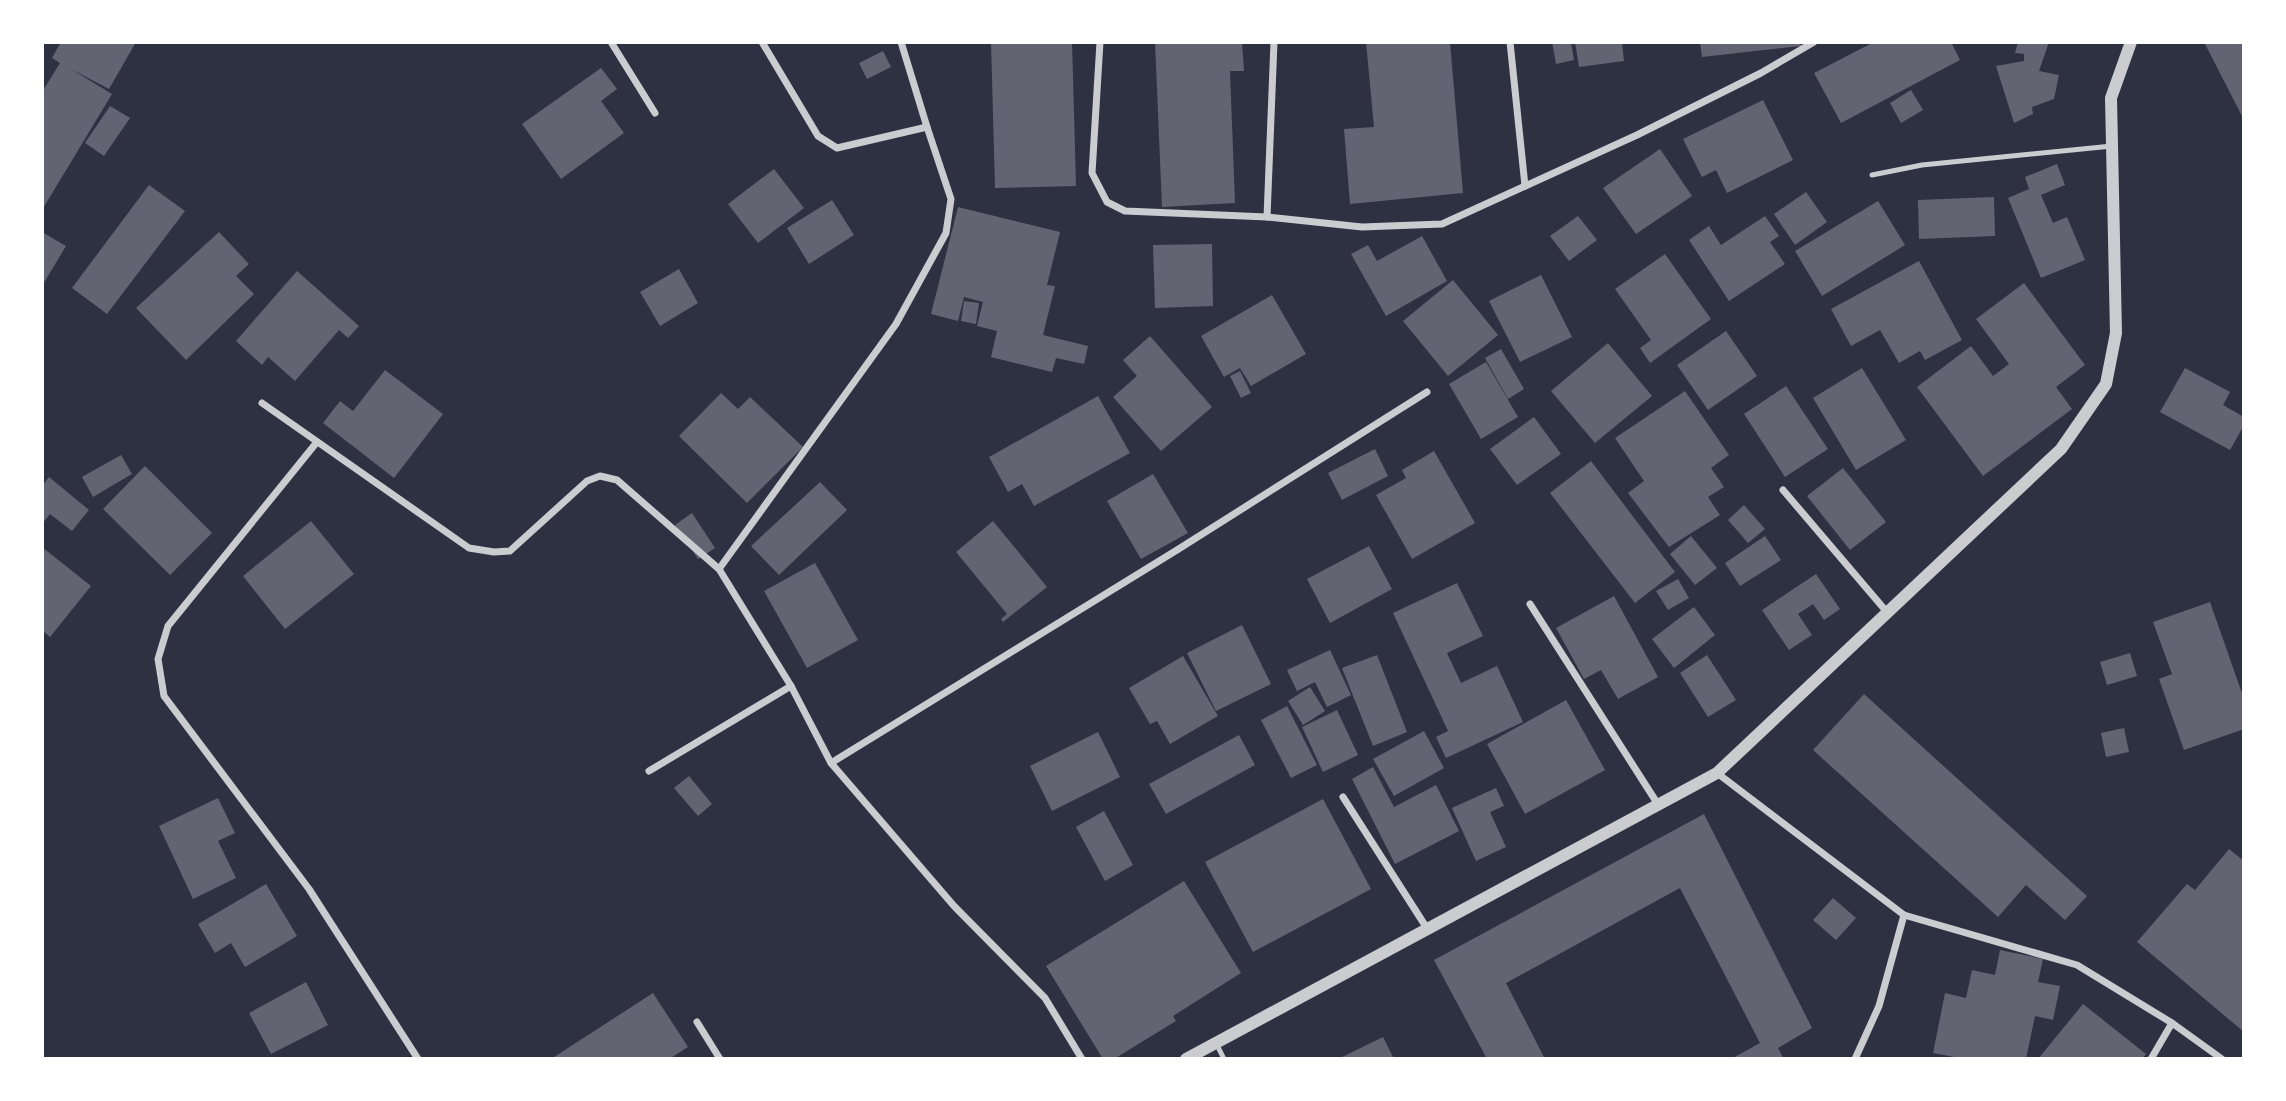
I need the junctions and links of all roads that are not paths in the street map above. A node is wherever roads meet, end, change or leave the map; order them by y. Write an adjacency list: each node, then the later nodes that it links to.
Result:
1 (611, 42): 9 (street)
2 (762, 42): 10 (street)
3 (901, 42): 10 (street)
4 (1100, 42): 14 (street)
5 (1274, 42): 14 (street)
6 (1510, 42): 13 (street)
7 (1814, 42): 13 (street)
8 (2131, 42): 11 (street)
9 (655, 113)
10 (926, 127): 19 (street)
11 (2112, 146): 12 (lane); 21 (street)
12 (1872, 176)
13 (1525, 186): 14 (street)
14 (1267, 217)
15 (1427, 392): 23 (street)
16 (262, 403): 17 (street)
17 (317, 442): 19 (street); 33 (street)
18 (1783, 490): 21 (street)
19 (719, 569): 22 (street)
20 (1530, 604): 27 (street)
21 (1886, 611): 25 (street)
22 (790, 686): 23 (street); 24 (street)
23 (831, 763): 35 (street)
24 (649, 771)
25 (1717, 773): 27 (street); 28 (street)
26 (1343, 797): 29 (street)
27 (1660, 807): 29 (street)
28 (1904, 915): 31 (street); 38 (street)
29 (1428, 930): 32 (street)
30 (697, 1022): 34 (street)
31 (2172, 1023): 39 (street); 40 (street)
32 (1215, 1042): 36 (street); 37 (lane)
33 (418, 1059)
34 (720, 1059)
35 (1082, 1059)
36 (1186, 1059)
37 (1224, 1059)
38 (1856, 1059)
39 (2151, 1059)
40 (2222, 1059)

